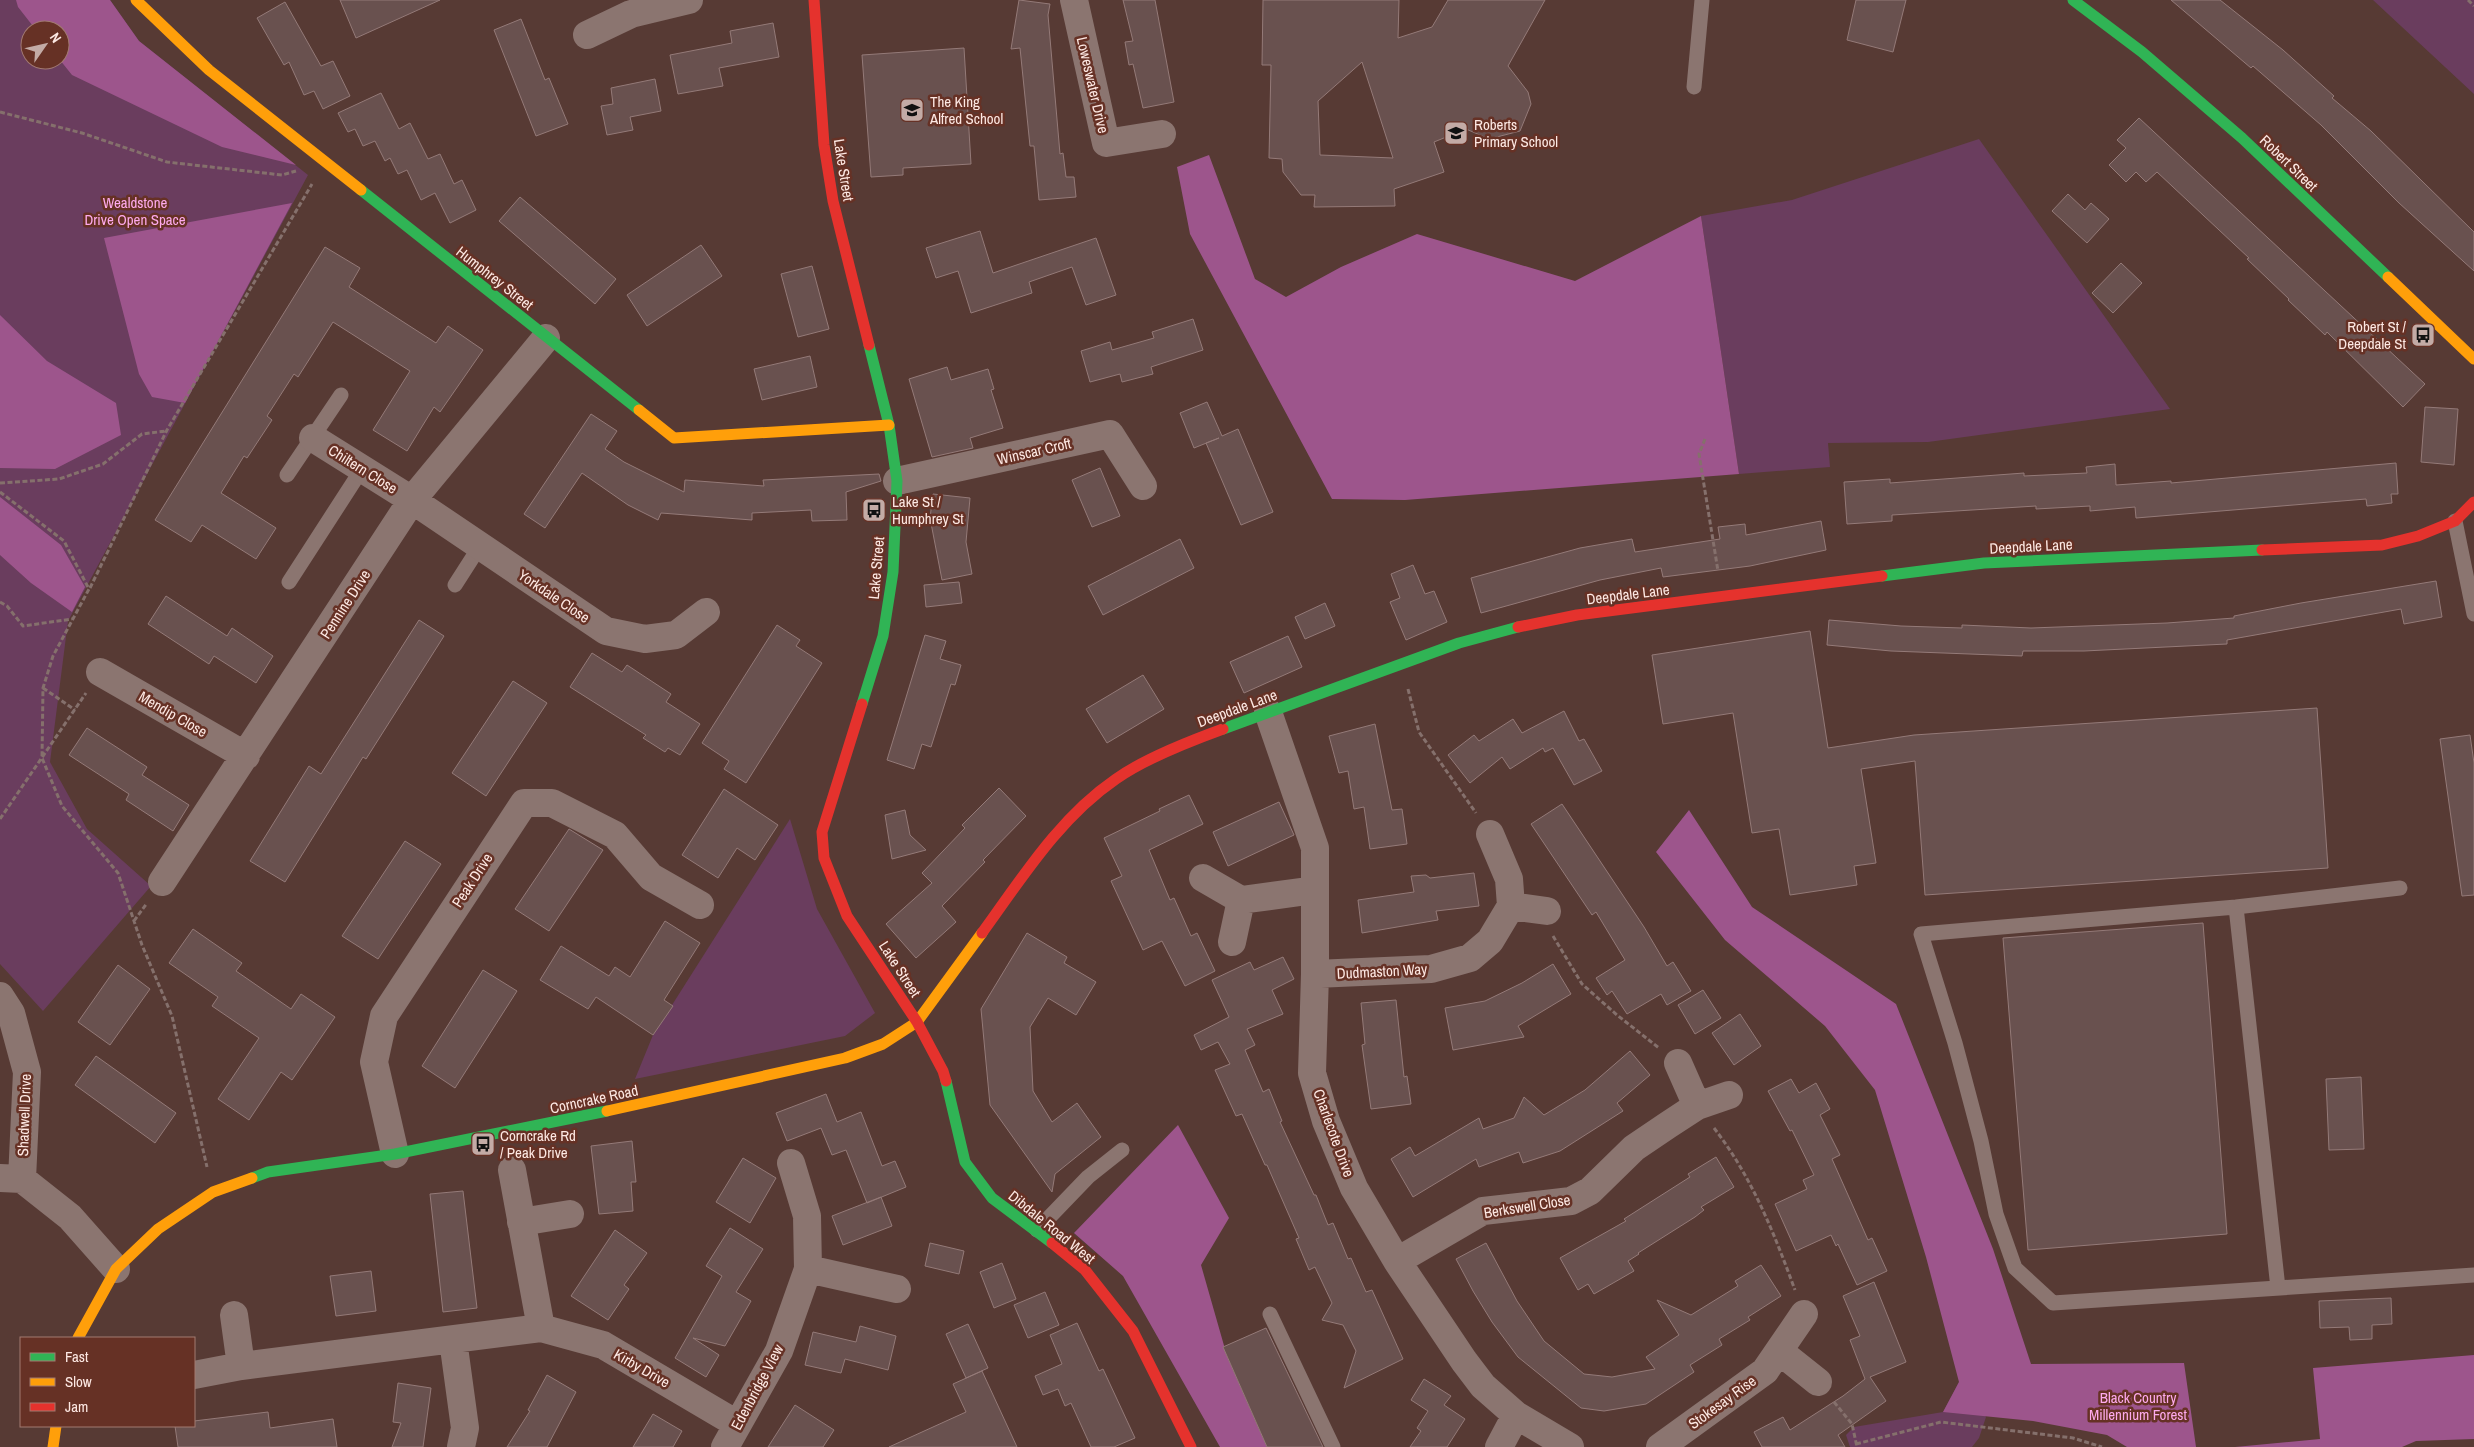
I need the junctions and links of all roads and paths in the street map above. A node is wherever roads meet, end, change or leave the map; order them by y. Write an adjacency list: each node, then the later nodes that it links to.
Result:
1 (136, 0): 13 (street, Humphrey Street)
2 (689, 0): 9 (street)
3 (814, 0): 17 (street, Lake Street)
4 (1074, 0): 12 (street, Loweswater Drive)
5 (1702, 0): 10 (lane)
6 (2073, 0): 15 (street, Robert Street)
7 (2468, 0): 8 (path)
8 (2474, 6)
9 (587, 35)
10 (1694, 87)
11 (0, 112): 13 (path)
12 (1162, 134)
13 (325, 162): 14 (street, Humphrey Street); 18 (path)
14 (546, 338): 17 (street, Humphrey Street); 27 (street, Pennine Drive)
15 (2474, 359)
16 (341, 395): 19 (lane)
17 (889, 425): 23 (street, Lake Street)
18 (167, 430): 24 (path); 33 (path)
19 (313, 438): 21 (street, Chiltern Close); 22 (lane)
20 (1705, 439): 34 (path)
21 (362, 468): 27 (street, Chiltern Close); 31 (lane)
22 (287, 475)
23 (897, 481): 25 (street, Winscar Croft); 60 (street, Lake Street)
24 (0, 483)
25 (1143, 486)
26 (0, 492): 33 (path)
27 (412, 500): 30 (street, Yorkdale Close); 44 (street, Pennine Drive)
28 (2474, 502): 29 (street, Deepdale Lane)
29 (2455, 520): 34 (street, Deepdale Lane); 37 (lane)
30 (480, 546): 32 (lane); 36 (street, Yorkdale Close)
31 (289, 582)
32 (455, 585)
33 (89, 589): 38 (path)
34 (1723, 596): 39 (street, Deepdale Lane)
35 (0, 602): 38 (path)
36 (706, 612)
37 (2474, 614)
38 (73, 619): 41 (path)
39 (1405, 665): 43 (street, Deepdale Lane); 47 (path)
40 (100, 672): 42 (path); 44 (street, Mendip Close)
41 (44, 688): 42 (path); 45 (path)
42 (75, 710): 45 (path)
43 (1268, 712): 51 (street, Charlecote Drive); 60 (street, Deepdale Lane)
44 (246, 756): 49 (street, Pennine Drive)
45 (42, 758): 46 (path); 69 (path)
46 (0, 819)
47 (1490, 834): 54 (street)
48 (1203, 878): 52 (street)
49 (162, 882)
50 (2400, 888): 55 (lane)
51 (1315, 890): 52 (street); 58 (street, Charlecote Drive)
52 (1241, 900): 57 (street)
53 (700, 905): 65 (street, Peak Drive)
54 (1511, 906): 56 (street); 58 (street, Dudmaston Way)
55 (2236, 907): 77 (lane); 77 (lane)
56 (1547, 911): 61 (path)
57 (1232, 942)
58 (1315, 974): 73 (street, Charlecote Drive)
59 (0, 996): 68 (street, Shadwell Drive)
60 (917, 1022): 65 (street, Corncrake Road); 72 (street, Dibdale Road West)
61 (1678, 1063): 63 (street)
62 (1729, 1095): 63 (street, Berkswell Close)
63 (1697, 1106): 73 (street, Berkswell Close); 80 (path)
64 (1122, 1150): 72 (lane)
65 (395, 1154): 69 (street, Corncrake Road)
66 (791, 1163): 75 (street, Edenbridge View)
67 (512, 1170): 71 (street)
68 (11, 1178): 74 (street)
69 (213, 1192): 74 (street, Corncrake Road)
70 (570, 1214): 71 (street)
71 (521, 1222): 82 (street)
72 (1037, 1230): 95 (street, Dibdale Road West)
73 (1397, 1261): 89 (street, Charlecote Drive)
74 (116, 1269): 83 (street)
75 (808, 1269): 78 (street); 91 (street, Edenbridge View)
76 (2474, 1276): 77 (lane)
77 (2278, 1288)
78 (897, 1289)
79 (1270, 1314): 96 (lane)
80 (1804, 1314): 85 (street, Stokesay Rise)
81 (234, 1315): 86 (street)
82 (541, 1328): 84 (street, Kirby Drive); 91 (street, Kirby Drive)
83 (79, 1337)
84 (453, 1340): 86 (street, Kirby Drive); 94 (street)
85 (1779, 1351): 88 (street); 99 (street, Stokesay Rise)
86 (241, 1366): 87 (street, Kirby Drive)
87 (195, 1375)
88 (1818, 1382): 92 (path)
89 (1516, 1415): 97 (street); 98 (street, Charlecote Drive)
90 (56, 1427): 93 (street)
91 (731, 1435)
92 (1857, 1445): 100 (path)
93 (54, 1447)
94 (461, 1447)
95 (1191, 1447)
96 (1333, 1447)
97 (1499, 1447)
98 (1570, 1447)
99 (1660, 1447)
100 (2102, 1447)

